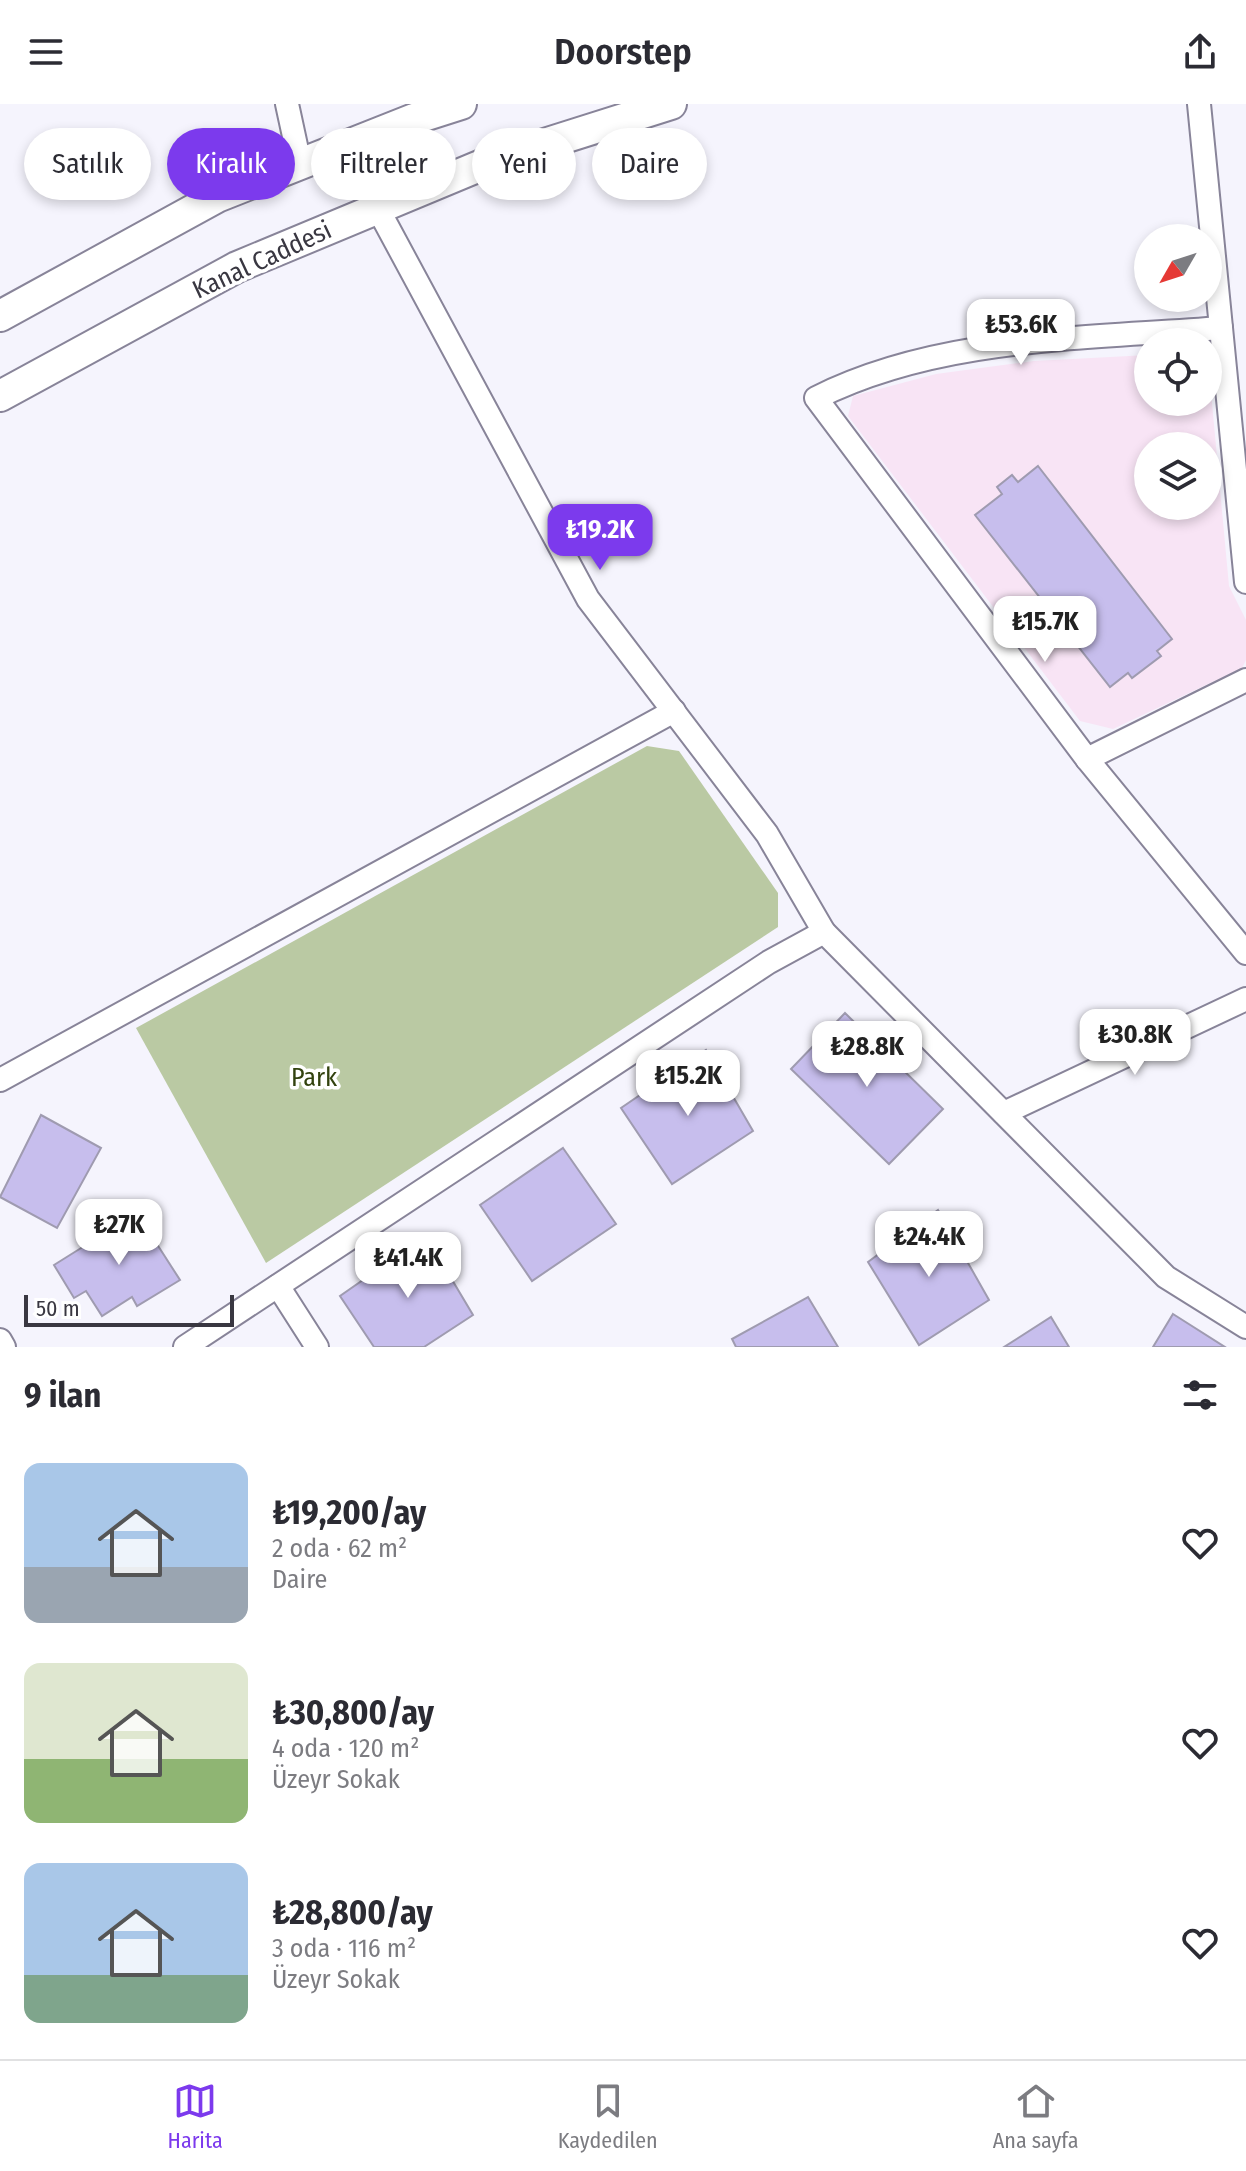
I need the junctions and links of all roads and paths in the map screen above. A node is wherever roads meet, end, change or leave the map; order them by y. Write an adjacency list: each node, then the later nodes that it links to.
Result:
1 (287, 104): 5 (street)
2 (461, 104): 5 (main road)
3 (671, 104): 6 (main road, Kanal Caddesi)
4 (1199, 104): 8 (street)
5 (300, 164): 7 (main road)
6 (378, 209): 11 (main road, Kanal Caddesi); 14 (street)
7 (0, 316)
8 (1221, 328)
9 (1134, 335): 15 (street)
10 (1222, 338): 12 (street)
11 (0, 396)
12 (1246, 582)
13 (1246, 680): 15 (street)
14 (674, 711): 16 (street); 19 (street)
15 (1087, 759): 17 (street)
16 (824, 932): 20 (street); 21 (street)
17 (1246, 953)
18 (1246, 999): 20 (street)
19 (0, 1080)
20 (1004, 1113): 22 (street)
21 (278, 1286): 25 (street); 26 (street)
22 (1246, 1327)
23 (0, 1340): 24 (street)
24 (4, 1347)
25 (185, 1347)
26 (317, 1347)

